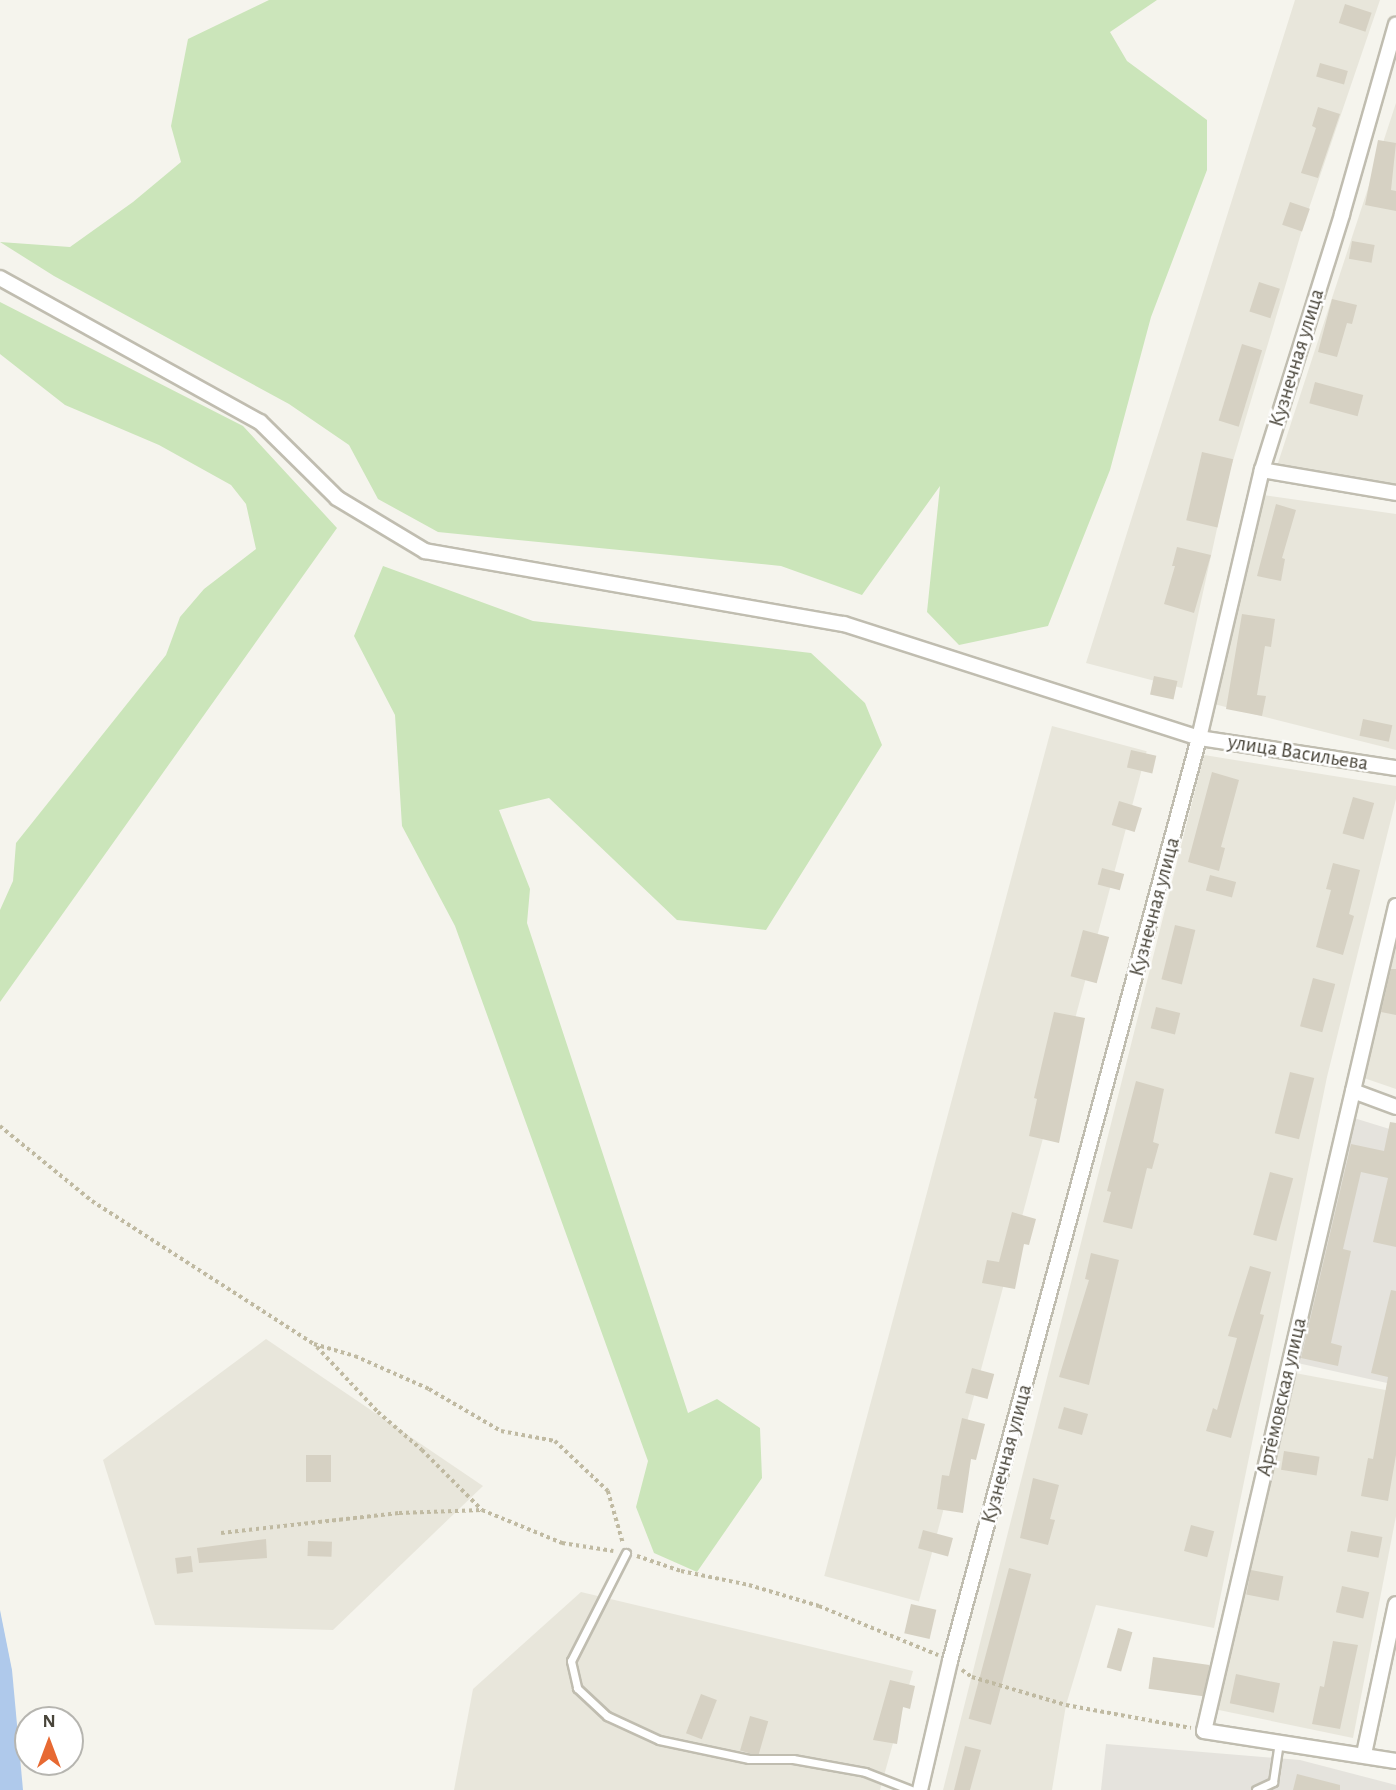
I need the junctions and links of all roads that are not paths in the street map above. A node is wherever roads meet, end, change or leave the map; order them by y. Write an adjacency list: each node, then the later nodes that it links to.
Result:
1 (1396, 25): 3 (street, Кузнечная улица)
2 (0, 278): 5 (street, улица Васильева)
3 (1262, 470): 4 (street); 5 (street, Кузнечная улица)
4 (1396, 493)
5 (1199, 738): 6 (street, улица Васильева); 16 (street, Кузнечная улица)
6 (1396, 768)
7 (1396, 906): 8 (street, Артёмовская улица)
8 (1353, 1091): 9 (street); 12 (street, Артёмовская улица)
9 (1396, 1107)
10 (626, 1553): 15 (lane)
11 (1396, 1604): 13 (street)
12 (1280, 1742): 13 (street); 17 (lane)
13 (1364, 1754): 14 (street)
14 (1396, 1761)
15 (911, 1790)
16 (920, 1790)
17 (1256, 1790)

